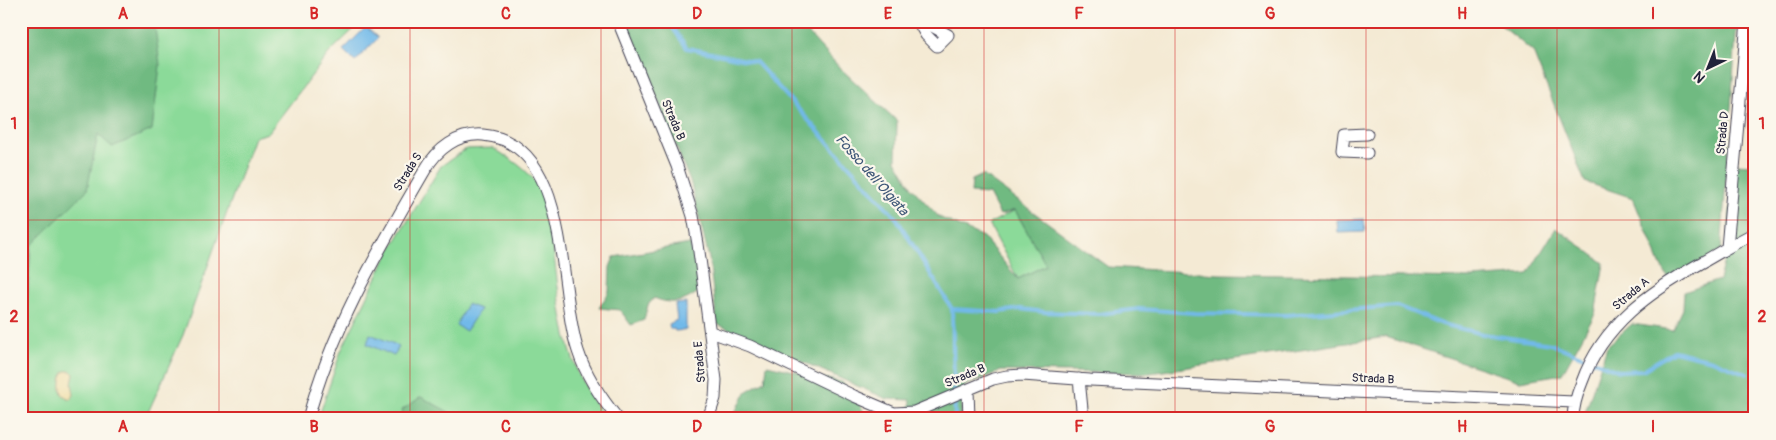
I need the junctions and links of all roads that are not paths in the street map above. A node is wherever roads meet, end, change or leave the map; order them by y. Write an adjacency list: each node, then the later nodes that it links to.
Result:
1 (618, 21): 11 (street, Strada B)
2 (918, 21): 3 (street)
3 (923, 21)
4 (1600, 21): 5 (street)
5 (1635, 21)
6 (1747, 21): 10 (street, Strada D)
7 (1368, 134): 8 (street)
8 (1367, 153)
9 (1755, 233): 10 (street, Strada A)
10 (1727, 248): 14 (street, Strada A)
11 (711, 332): 15 (street, Strada B); 18 (street, Strada E)
12 (1079, 379): 13 (street, Strada B); 14 (street, Strada B); 20 (street)
13 (959, 394): 15 (street, Strada B); 19 (street)
14 (1574, 402): 21 (street, Strada A)
15 (888, 415)
16 (308, 419): 17 (street, Strada S)
17 (618, 419)
18 (708, 419)
19 (969, 419)
20 (1083, 419)
21 (1573, 419)

